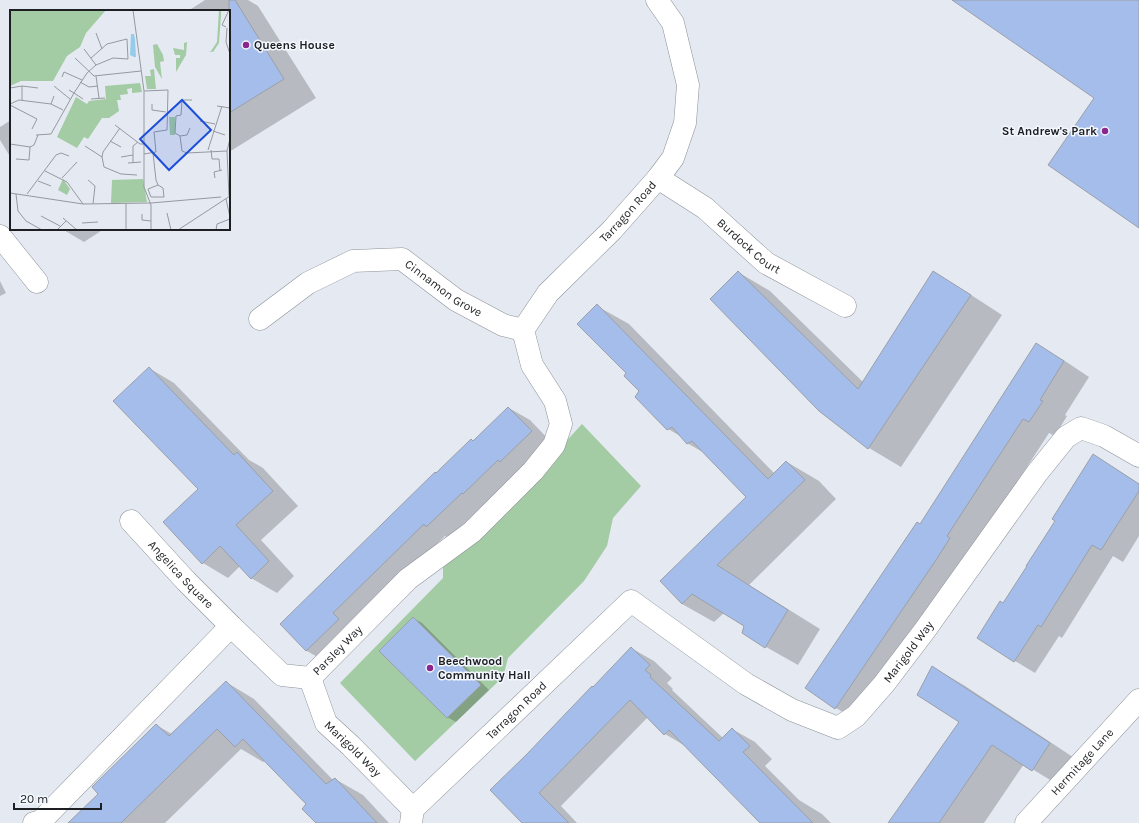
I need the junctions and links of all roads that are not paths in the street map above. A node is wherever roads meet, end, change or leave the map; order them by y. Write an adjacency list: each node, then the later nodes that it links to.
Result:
1 (657, 0): 2 (street, Tarragon Road)
2 (658, 178): 5 (street, Burdock Court); 7 (street, Tarragon Road)
3 (0, 236): 4 (street)
4 (37, 282)
5 (844, 306)
6 (260, 319): 7 (street, Cinnamon Grove)
7 (523, 330): 12 (street, Parsley Way)
8 (1137, 450): 10 (street, Marigold Way)
9 (131, 521): 11 (street, Angelica Square)
10 (630, 601): 14 (street, Tarragon Road)
11 (231, 626): 12 (street, Parsley Way); 15 (street)
12 (310, 678): 14 (street, Marigold Way)
13 (1139, 700): 16 (street, Hermitage Lane)
14 (412, 816)
15 (34, 823)
16 (1026, 823)

